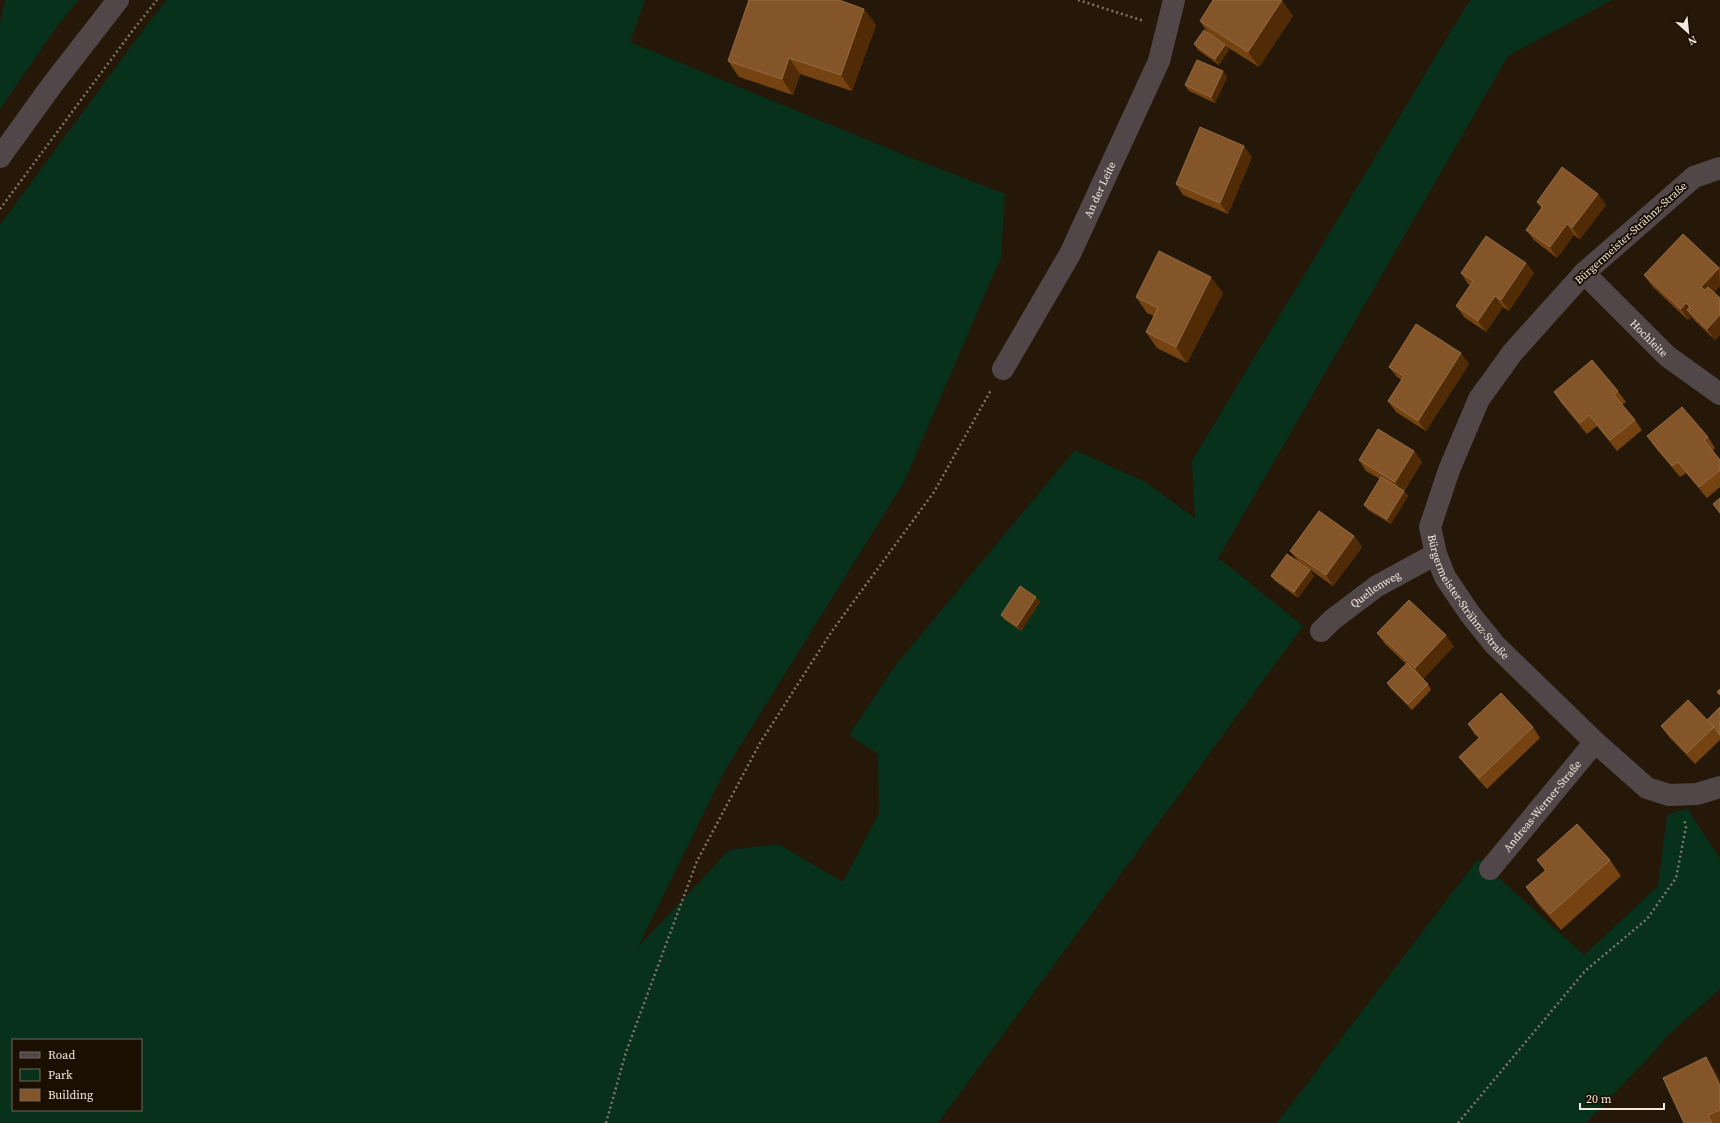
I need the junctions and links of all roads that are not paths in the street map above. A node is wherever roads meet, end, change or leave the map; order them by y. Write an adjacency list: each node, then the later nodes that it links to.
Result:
1 (118, 0): 3 (street)
2 (1174, 0): 6 (street, An der Leite)
3 (0, 157)
4 (1720, 168): 5 (street, Bürgermeister-Strähnz-Straße)
5 (1584, 273): 7 (street, Hochleite); 8 (street, Bürgermeister-Strähnz-Straße)
6 (1002, 369)
7 (1720, 394)
8 (1436, 554): 9 (street, Quellenweg); 10 (street, Bürgermeister-Strähnz-Straße)
9 (1321, 632)
10 (1595, 742): 11 (street, Bürgermeister-Strähnz-Straße); 12 (street, Andreas-Werner-Straße)
11 (1720, 787)
12 (1490, 869)

